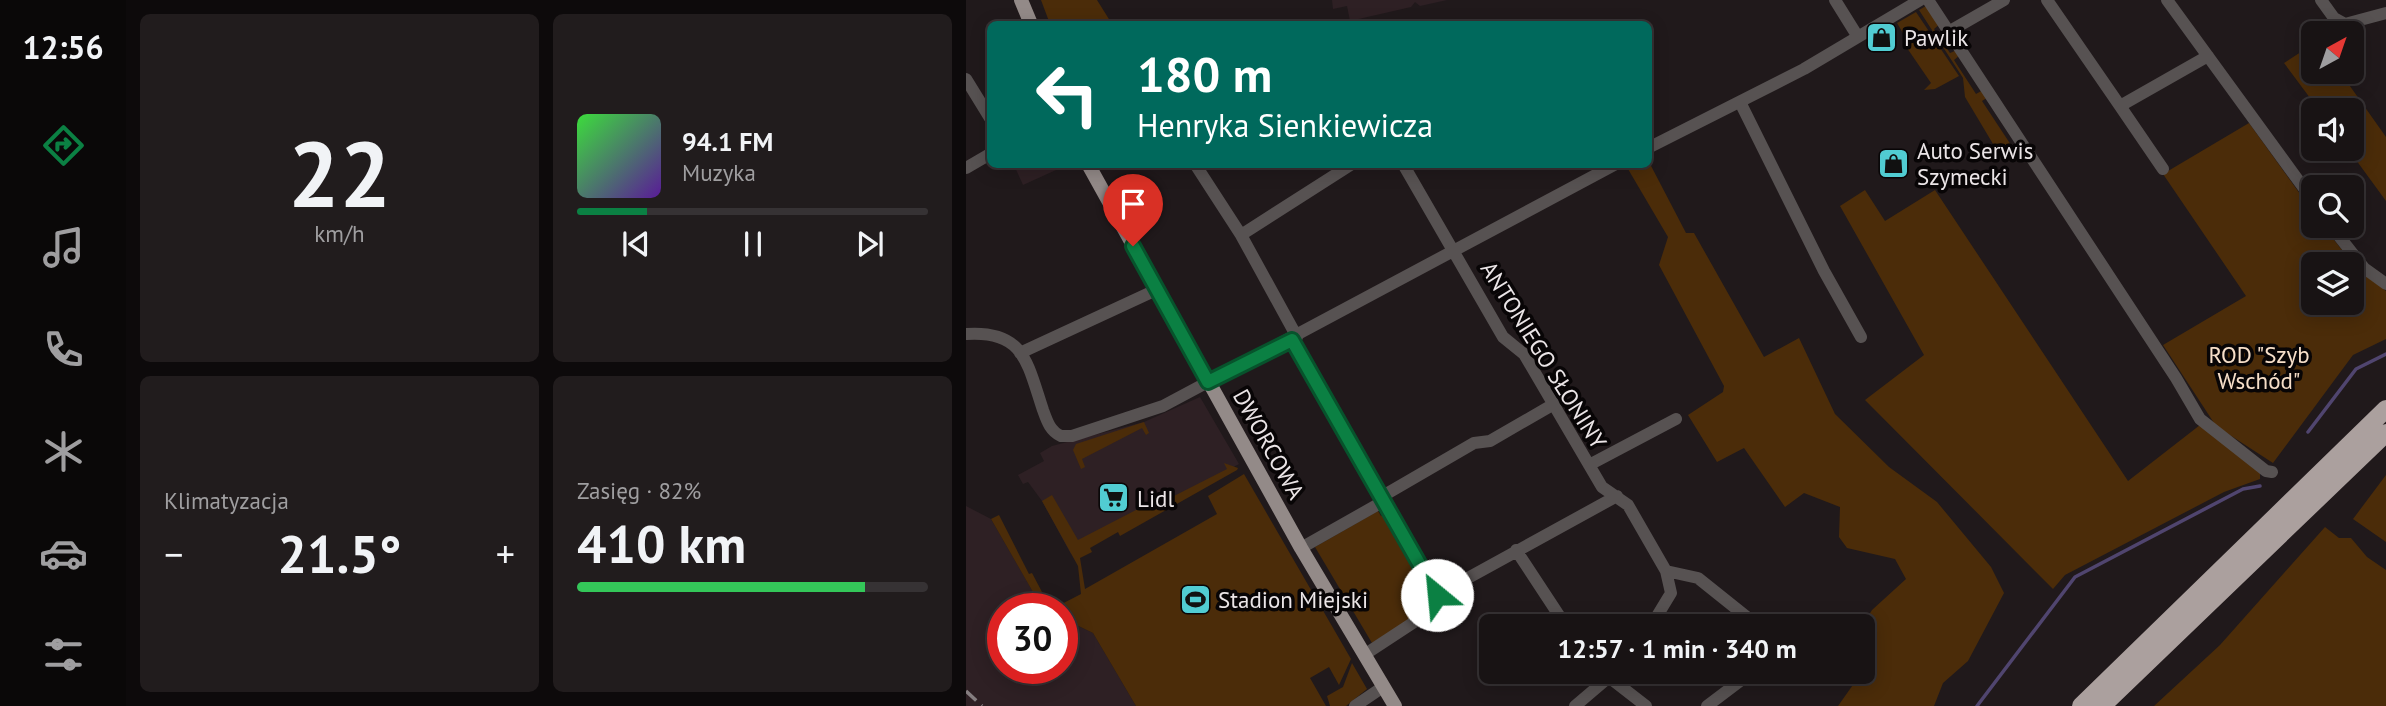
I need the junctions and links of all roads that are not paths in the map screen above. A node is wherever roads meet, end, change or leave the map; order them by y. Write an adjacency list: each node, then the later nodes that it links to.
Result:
1 (1021, 0): 10 (main road)
2 (1835, 0): 12 (street)
3 (1920, 0): 12 (street)
4 (1928, 0): 11 (street)
5 (2004, 0): 11 (street)
6 (2047, 0): 16 (street)
7 (2167, 0): 13 (street)
8 (2321, 0): 9 (street)
9 (2386, 13)
10 (1030, 21)
11 (1950, 31): 43 (street)
12 (1858, 37): 15 (street)
13 (2208, 56): 16 (street); 27 (street)
14 (966, 79): 17 (street)
15 (1740, 102): 18 (street); 34 (street)
16 (2120, 106): 26 (street)
17 (987, 113)
18 (1652, 146)
19 (987, 156): 20 (street)
20 (966, 168)
21 (1090, 168): 32 (main road, DWORCOWA)
22 (1198, 168): 28 (street)
23 (1346, 168): 28 (street)
24 (1405, 168): 30 (street, ANTONIEGO SŁONINY)
25 (1609, 168): 30 (street)
26 (2163, 169)
27 (2301, 184)
28 (1241, 234): 35 (street)
29 (2340, 238): 31 (street)
30 (1455, 252): 35 (street); 38 (street, ANTONIEGO SŁONINY)
31 (2386, 284)
32 (1156, 290): 36 (street); 37 (main road, DWORCOWA)
33 (966, 334): 36 (street)
34 (1861, 337)
35 (1294, 338): 37 (street); 45 (street)
36 (1020, 353): 37 (street)
37 (1208, 382): 46 (main road, DWORCOWA)
38 (1554, 404): 42 (street, ANTONIEGO SŁONINY); 45 (street)
39 (2386, 408): 63 (highway)
40 (1676, 419): 42 (street)
41 (2386, 433): 64 (highway)
42 (1589, 465): 44 (street, ANTONIEGO SŁONINY)
43 (2272, 472)
44 (1617, 496): 47 (street); 48 (street, ANTONIEGO SŁONINY)
45 (1382, 499): 46 (street); 49 (street)
46 (1301, 548): 53 (main road, DWORCOWA)
47 (1516, 550): 49 (street); 50 (street)
48 (1666, 571): 51 (street); 52 (street)
49 (1437, 595): 53 (street)
50 (1558, 614)
51 (1659, 614)
52 (1743, 614)
53 (1364, 655): 57 (main road, DWORCOWA)
54 (1598, 684): 60 (street)
55 (1617, 684): 61 (street)
56 (1736, 684): 62 (street)
57 (1383, 687): 58 (street); 59 (main road, DWORCOWA)
58 (1355, 706)
59 (1395, 706)
60 (1575, 706)
61 (1646, 706)
62 (1707, 706)
63 (2081, 706)
64 (2102, 706)

